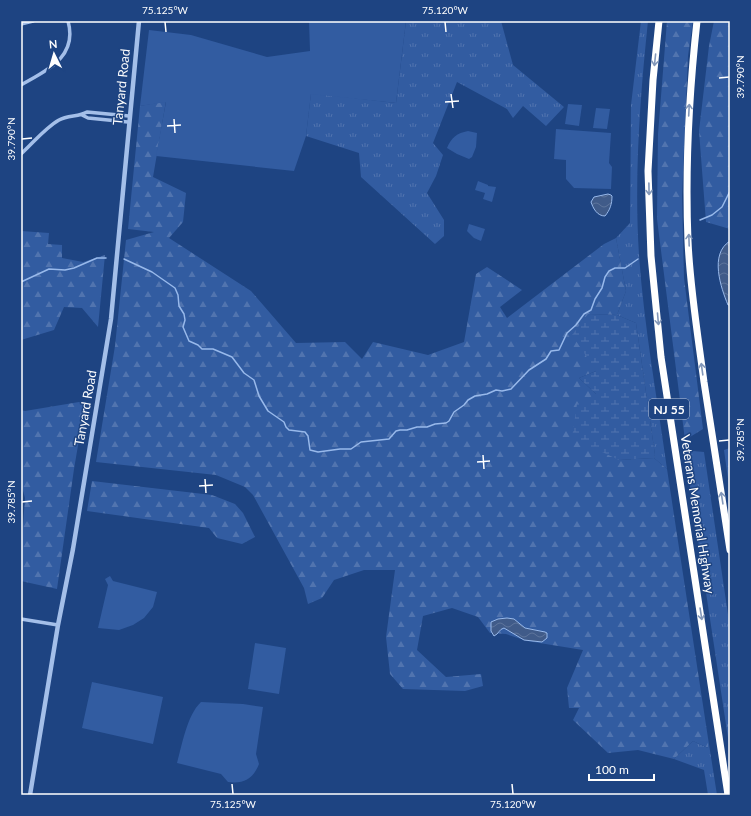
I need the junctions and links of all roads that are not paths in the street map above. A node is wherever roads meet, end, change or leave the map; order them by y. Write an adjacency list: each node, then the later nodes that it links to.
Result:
1 (33, 21): 6 (street)
2 (68, 21): 7 (street)
3 (139, 21): 9 (street, Tanyard Road)
4 (659, 21): 16 (highway, Veterans Memorial Highway / NJ 55, one-way to 16)
5 (697, 21): 12 (highway, Veterans Memorial Highway / NJ 55, one-way to 5)
6 (21, 24)
7 (21, 85)
8 (82, 115): 9 (street); 10 (street); 11 (street)
9 (129, 116): 10 (street, Tanyard Road)
10 (128, 122): 14 (street, Tanyard Road)
11 (21, 154)
12 (730, 550)
13 (21, 619): 14 (street)
14 (58, 625): 15 (street, Tanyard Road)
15 (30, 795)
16 (728, 795)

